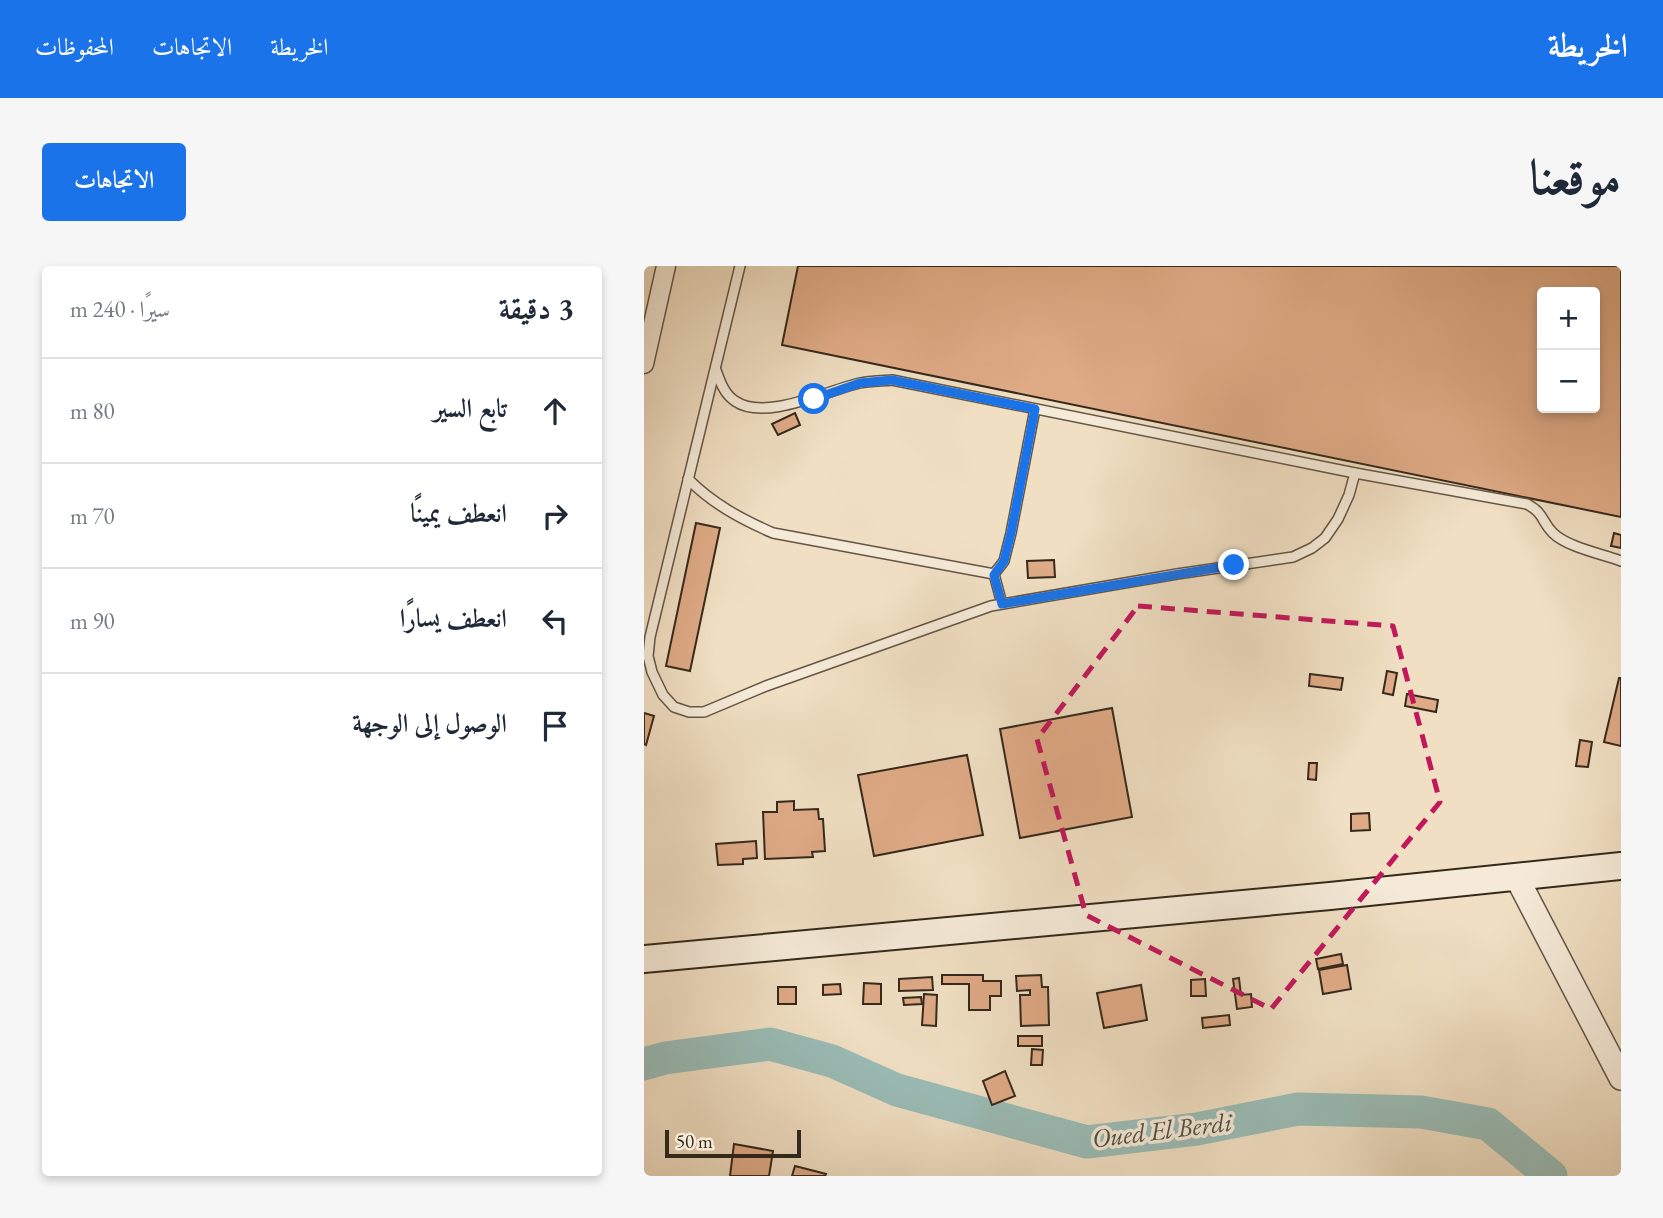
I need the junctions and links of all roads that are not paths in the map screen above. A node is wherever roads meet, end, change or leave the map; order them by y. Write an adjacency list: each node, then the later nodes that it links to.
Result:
1 (666, 266): 3 (street)
2 (740, 266): 4 (lane)
3 (644, 364)
4 (715, 368): 5 (lane); 7 (lane)
5 (1035, 409): 6 (lane); 9 (lane)
6 (1355, 473): 8 (lane); 10 (lane)
7 (688, 479): 9 (lane); 10 (lane)
8 (1621, 561)
9 (994, 575): 10 (lane)
10 (1002, 604)
11 (1621, 866): 12 (main road)
12 (1517, 878): 13 (main road); 14 (street)
13 (644, 959)
14 (1621, 1079)

